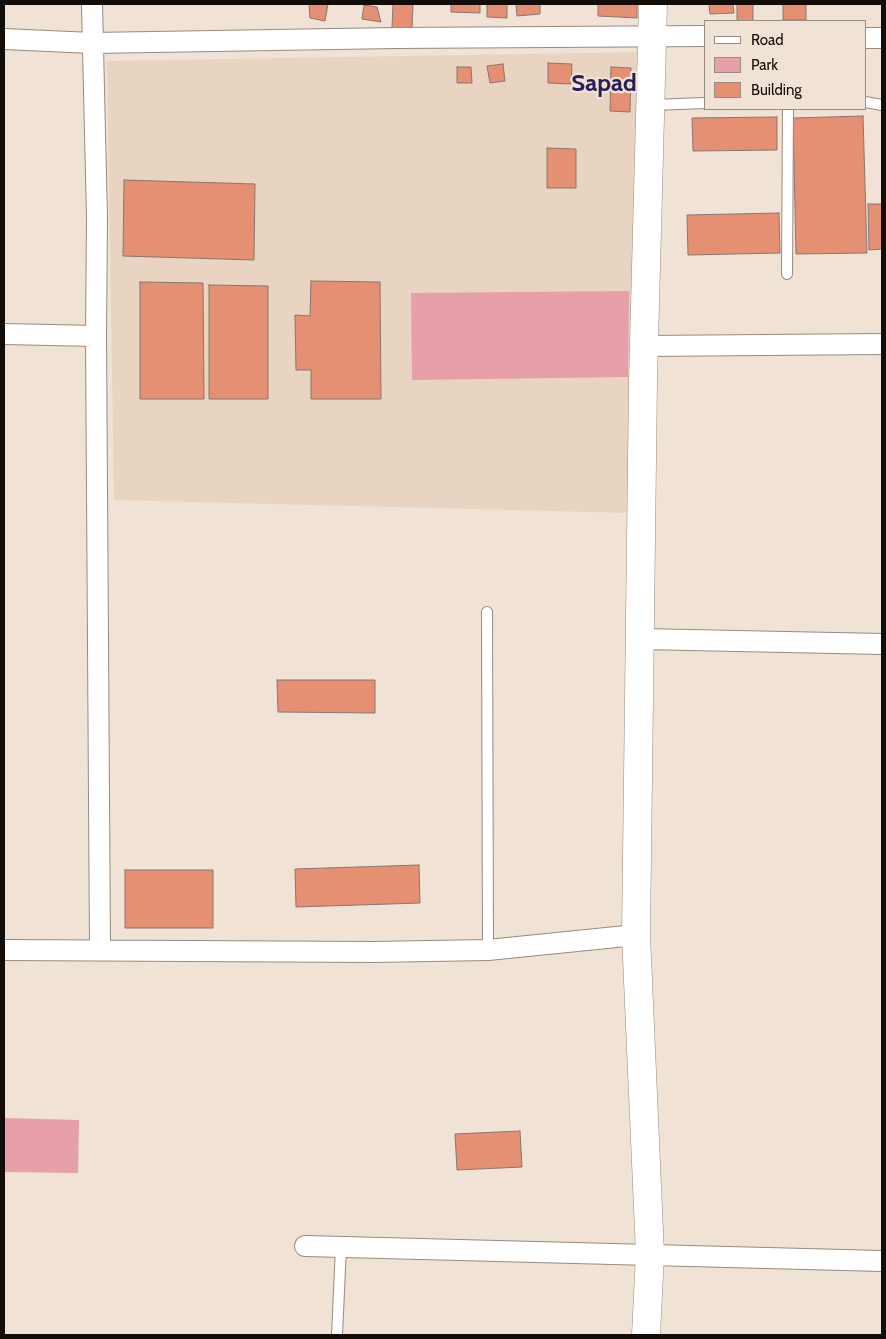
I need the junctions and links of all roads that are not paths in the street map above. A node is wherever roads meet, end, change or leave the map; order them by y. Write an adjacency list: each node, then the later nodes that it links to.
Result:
1 (92, 4): 8 (street)
2 (653, 4): 3 (main road)
3 (654, 35): 4 (street); 8 (street); 11 (main road)
4 (704, 36)
5 (866, 38): 6 (street)
6 (882, 38)
7 (4, 39): 8 (street)
8 (92, 43): 16 (street)
9 (866, 102): 12 (lane)
10 (704, 103): 11 (lane)
11 (650, 104): 18 (main road)
12 (882, 105)
13 (788, 110): 14 (lane)
14 (787, 274)
15 (4, 334): 16 (street)
16 (96, 336): 24 (street)
17 (882, 344): 18 (street)
18 (646, 346): 20 (main road)
19 (487, 612): 25 (lane)
20 (641, 640): 21 (street); 22 (main road)
21 (882, 644)
22 (636, 935): 25 (street); 28 (main road)
23 (4, 950): 24 (street)
24 (100, 950): 25 (street)
25 (488, 950)
26 (305, 1246): 27 (street)
27 (342, 1247): 28 (street); 30 (lane)
28 (650, 1254): 29 (street); 31 (main road)
29 (882, 1261)
30 (337, 1335)
31 (646, 1335)

